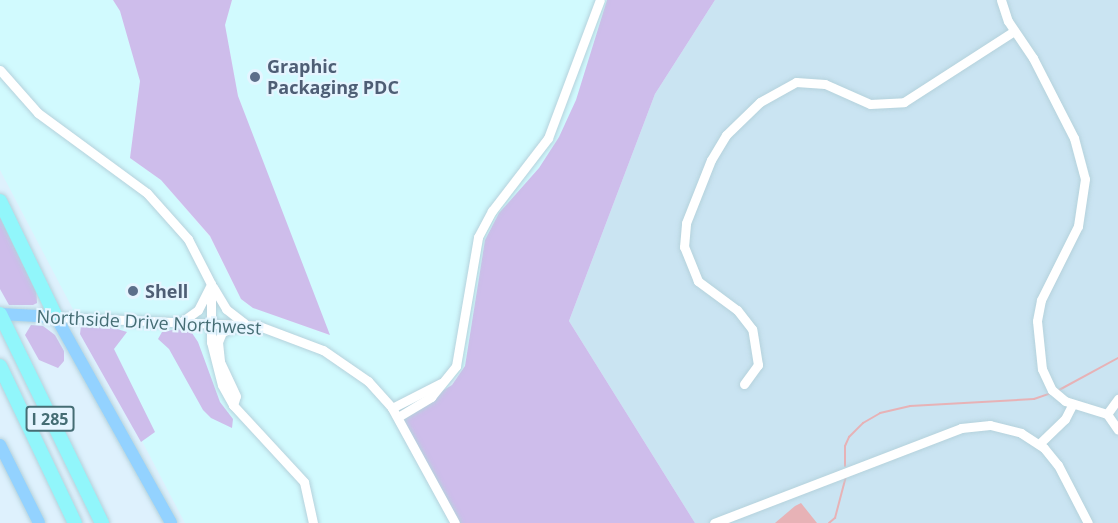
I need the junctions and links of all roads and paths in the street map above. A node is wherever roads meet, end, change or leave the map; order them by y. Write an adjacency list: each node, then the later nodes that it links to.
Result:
1 (600, 0): 13 (street)
2 (1001, 0): 3 (street)
3 (1014, 31): 14 (street); 17 (street)
4 (0, 70): 6 (street)
5 (0, 201): 8 (highway)
6 (210, 283): 9 (street); 10 (street); 11 (street)
7 (0, 314): 8 (main road, Northside Drive Northwest); 26 (highway, I 285)
8 (56, 317): 9 (street, Northside Drive Northwest); 27 (main road)
9 (180, 323): 10 (street, Northside Drive Northwest)
10 (211, 324): 11 (street, Northside Drive Northwest); 16 (street)
11 (249, 325): 16 (street); 18 (street, Northside Drive Northwest)
12 (0, 366): 25 (highway, I 285)
13 (443, 382): 18 (street); 20 (street)
14 (744, 384)
15 (1118, 399): 19 (street)
16 (233, 405): 28 (street)
17 (1072, 405): 19 (street); 22 (street)
18 (392, 408): 20 (street, Northside Drive Northwest)
19 (1107, 414): 21 (street)
20 (398, 417): 29 (street, Northside Drive Northwest)
21 (1118, 430)
22 (1039, 444): 30 (street); 31 (street)
23 (0, 445): 24 (main road)
24 (39, 523)
25 (75, 523)
26 (102, 523)
27 (171, 523)
28 (313, 523)
29 (455, 523)
30 (714, 523)
31 (1088, 523)

